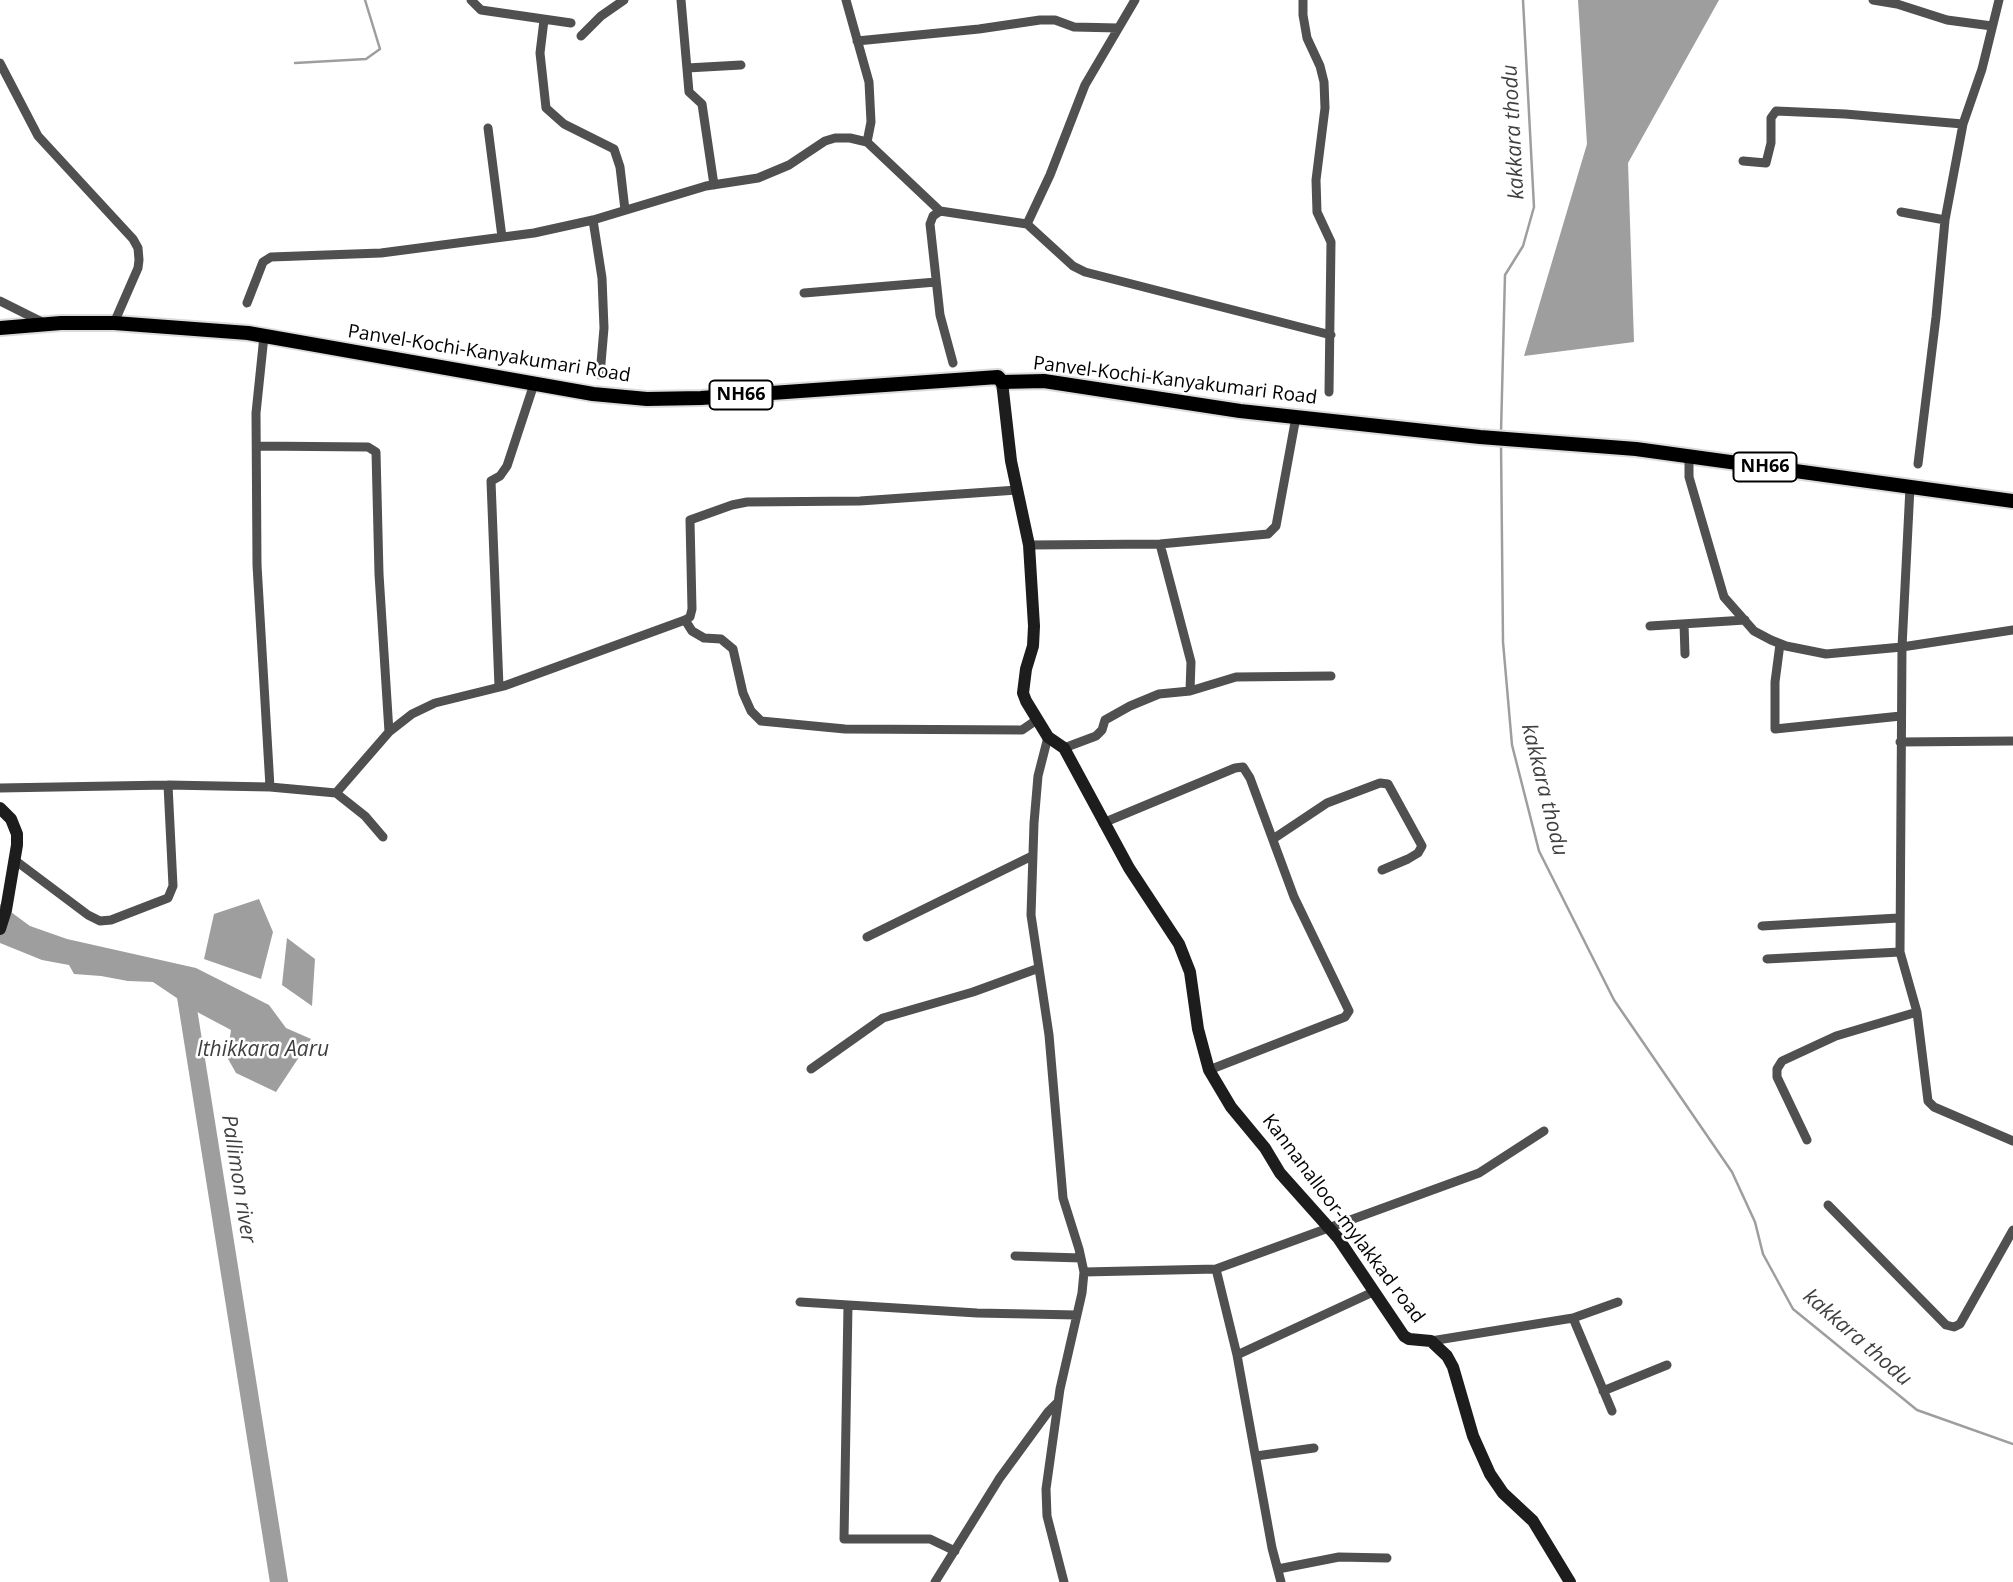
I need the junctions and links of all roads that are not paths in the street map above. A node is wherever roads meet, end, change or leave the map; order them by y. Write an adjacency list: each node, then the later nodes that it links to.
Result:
1 (471, 0): 9 (street)
2 (624, 0): 13 (street)
3 (681, 0): 17 (street)
4 (846, 0): 14 (street)
5 (1135, 0): 12 (street)
6 (1303, 0): 37 (street)
7 (1873, 0): 11 (street)
8 (1999, 0): 11 (street)
9 (544, 20): 10 (street); 23 (street)
10 (571, 23)
11 (1992, 26): 18 (street)
12 (1118, 28): 14 (street); 28 (street)
13 (581, 36)
14 (857, 41): 20 (street)
15 (0, 63): 35 (street)
16 (741, 65): 17 (street)
17 (687, 68): 22 (street)
18 (1963, 124): 21 (street); 27 (street)
19 (488, 128): 29 (street)
20 (867, 142): 22 (street); 24 (street)
21 (1743, 161)
22 (714, 185): 23 (street)
23 (625, 210): 26 (street)
24 (940, 211): 28 (street); 30 (street)
25 (1901, 212): 27 (street)
26 (593, 220): 29 (street); 40 (street)
27 (1945, 220): 47 (street)
28 (1027, 224): 37 (street)
29 (502, 237): 33 (street)
30 (936, 282): 31 (street); 39 (street)
31 (804, 293)
32 (0, 301): 34 (street)
33 (247, 303)
34 (44, 323): 35 (highway, Panvel-Kochi-Kanyakumari Road / NH66); 36 (highway, Panvel-Kochi-Kanyakumari Road / NH66)
35 (114, 323): 38 (highway, Panvel-Kochi-Kanyakumari Road / NH66)
36 (0, 328)
37 (1331, 335): 43 (street)
38 (264, 336): 42 (highway, Panvel-Kochi-Kanyakumari Road / NH66); 45 (street)
39 (953, 363)
40 (600, 375)
41 (1002, 382): 42 (highway, Panvel-Kochi-Kanyakumari Road / NH66); 44 (highway, Panvel-Kochi-Kanyakumari Road / NH66); 49 (main road, Kannanalloor-mylakkad road)
42 (534, 384): 62 (street)
43 (1329, 393)
44 (1296, 416): 46 (highway, Panvel-Kochi-Kanyakumari Road / NH66); 51 (street)
45 (257, 446): 66 (street); 72 (street)
46 (1689, 456): 48 (highway, Panvel-Kochi-Kanyakumari Road / NH66); 54 (street)
47 (1918, 464)
48 (1910, 487): 50 (highway, Panvel-Kochi-Kanyakumari Road / NH66); 59 (street)
49 (1017, 490): 52 (main road, Kannanalloor-mylakkad road); 53 (street)
50 (2013, 501)
51 (1160, 544): 52 (street); 63 (street)
52 (1030, 545): 65 (main road, Kannanalloor-mylakkad road)
53 (685, 620): 62 (street); 65 (street)
54 (1745, 620): 55 (street); 58 (street)
55 (1684, 624): 56 (street); 60 (street)
56 (1650, 626)
57 (2013, 630): 59 (street)
58 (1780, 644): 59 (street); 64 (street)
59 (1902, 647): 64 (street)
60 (1685, 654)
61 (1331, 676): 63 (street)
62 (499, 687): 66 (street)
63 (1190, 691): 70 (street)
64 (1901, 716): 69 (street)
65 (1038, 719): 67 (main road, Kannanalloor-mylakkad road)
66 (389, 732): 74 (street)
67 (1048, 737): 70 (main road, Kannanalloor-mylakkad road); 79 (street)
68 (2013, 741): 69 (street)
69 (1900, 742): 82 (street)
70 (1064, 748): 76 (main road, Kannanalloor-mylakkad road)
71 (168, 785): 72 (street); 73 (street); 80 (street)
72 (270, 787): 74 (street)
73 (0, 788)
74 (336, 793): 77 (street)
75 (0, 808): 80 (main road)
76 (1103, 822): 78 (street); 91 (main road, Kannanalloor-mylakkad road)
77 (383, 837)
78 (1273, 839): 81 (street); 91 (street)
79 (1032, 856): 85 (street); 88 (street)
80 (16, 862): 84 (main road)
81 (1382, 870)
82 (1898, 918): 83 (street); 86 (street)
83 (1762, 926)
84 (0, 929)
85 (867, 937)
86 (1900, 952): 87 (street); 89 (street)
87 (1768, 959)
88 (1039, 968): 90 (street); 99 (street)
89 (1916, 1012): 93 (street); 94 (street)
90 (811, 1069)
91 (1209, 1070): 96 (main road, Kannanalloor-mylakkad road)
92 (1544, 1130): 96 (street)
93 (1807, 1140)
94 (2013, 1141)
95 (1828, 1205): 97 (street)
96 (1329, 1228): 100 (street); 102 (main road, Kannanalloor-mylakkad road)
97 (2013, 1230)
98 (1015, 1256): 99 (street)
99 (1081, 1258): 101 (street)
100 (1216, 1269): 101 (street); 109 (street)
101 (1084, 1272): 106 (street)
102 (1373, 1292): 108 (main road, Kannanalloor-mylakkad road); 109 (street)
103 (800, 1302): 105 (street)
104 (1618, 1302): 107 (street)
105 (848, 1305): 106 (street); 116 (street)
106 (1077, 1315): 112 (street)
107 (1573, 1318): 108 (street); 111 (street)
108 (1431, 1341): 122 (main road, Kannanalloor-mylakkad road)
109 (1237, 1355): 115 (street)
110 (1667, 1365): 111 (street)
111 (1603, 1391): 113 (street)
112 (1058, 1402): 116 (street); 120 (street)
113 (1612, 1411)
114 (1314, 1448): 115 (street)
115 (1256, 1456): 118 (street)
116 (955, 1550): 119 (street)
117 (1387, 1558): 118 (street)
118 (1278, 1569): 121 (street)
119 (935, 1582)
120 (1064, 1582)
121 (1281, 1582)
122 (1570, 1582)

